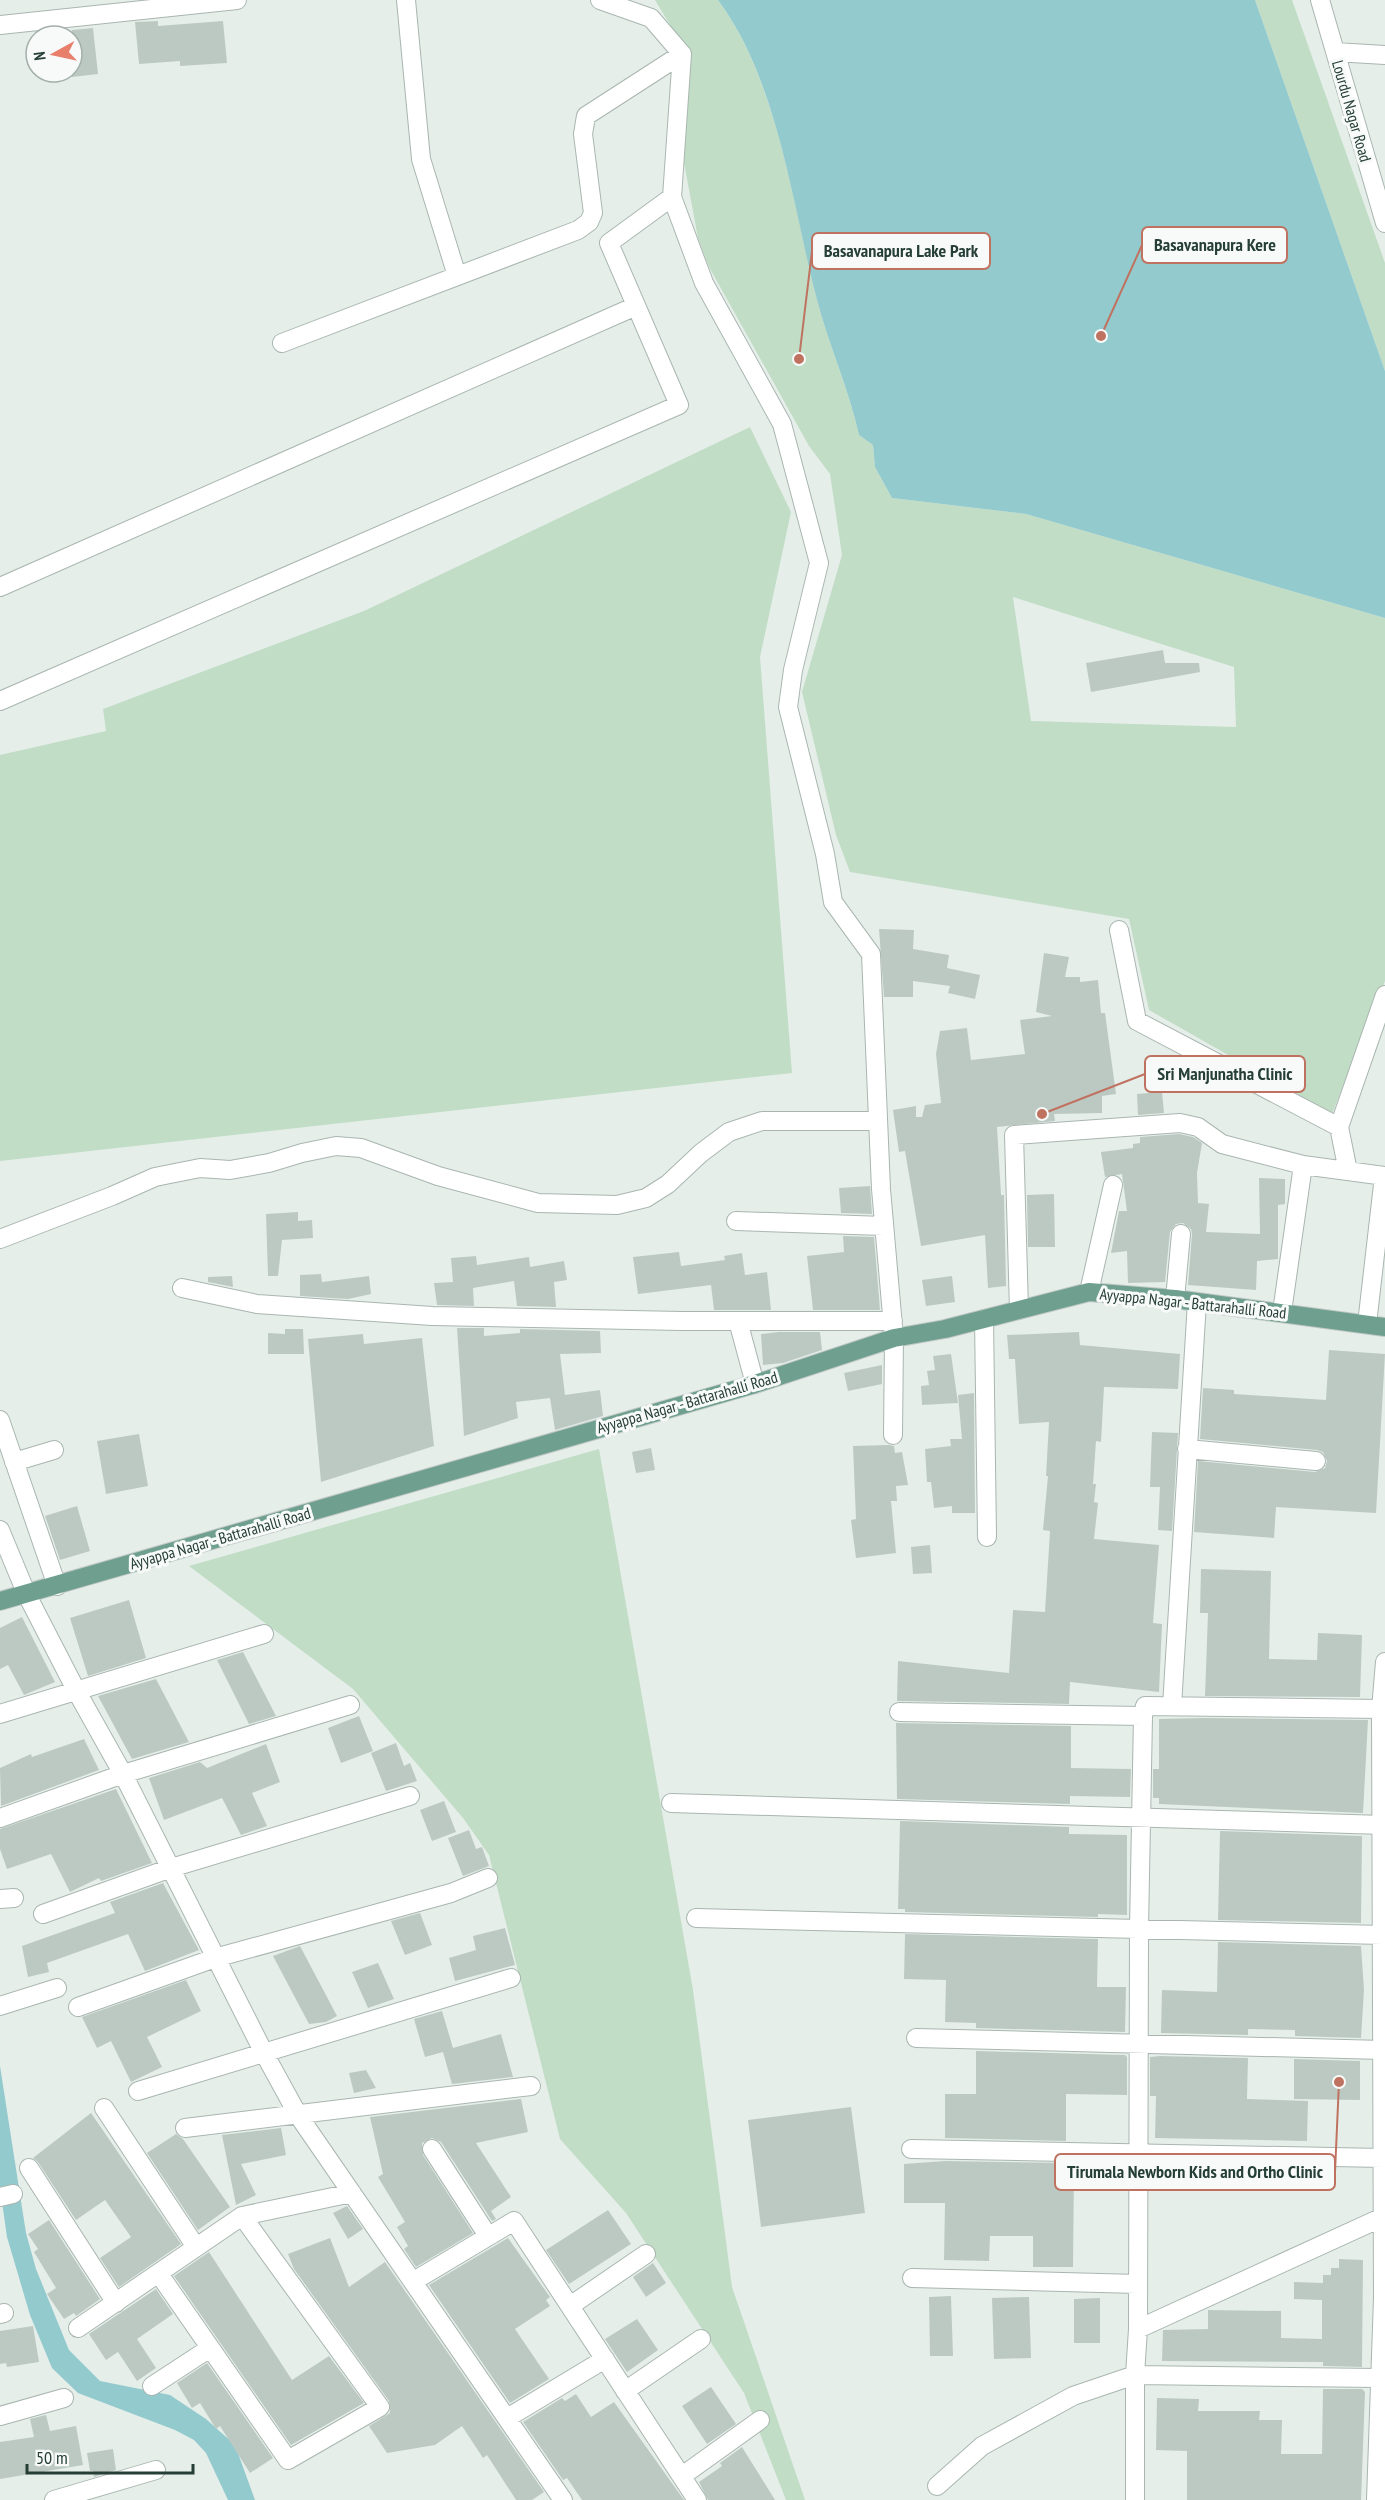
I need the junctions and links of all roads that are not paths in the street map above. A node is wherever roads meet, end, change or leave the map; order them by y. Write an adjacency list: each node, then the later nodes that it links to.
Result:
1 (237, 0): 5 (street)
2 (406, 0): 11 (street)
3 (600, 0): 7 (street)
4 (1320, 0): 6 (street, Lourdu Nagar Road)
5 (0, 25)
6 (1335, 52): 8 (street); 10 (street, Lourdu Nagar Road)
7 (682, 54): 9 (street); 11 (street)
8 (1385, 55)
9 (672, 197): 12 (street); 18 (street)
10 (1385, 223)
11 (457, 276): 13 (street)
12 (636, 306): 14 (street); 15 (street)
13 (282, 343)
14 (0, 587)
15 (0, 701)
16 (1119, 930): 19 (street)
17 (1385, 995): 19 (street)
18 (878, 1121): 25 (street); 27 (street)
19 (1340, 1127): 21 (street)
20 (1303, 1165): 21 (street); 32 (street); 33 (street)
21 (1348, 1171): 22 (street)
22 (1384, 1176): 36 (street)
23 (1113, 1185): 29 (street)
24 (736, 1221): 25 (street)
25 (884, 1226): 37 (street)
26 (1181, 1234): 30 (street)
27 (0, 1239)
28 (182, 1288): 35 (street)
29 (1089, 1292): 30 (main road, Ayyappa Nagar - Battarahalli Road); 32 (main road, Ayyappa Nagar - Battarahalli Road)
30 (1175, 1299): 31 (main road, Ayyappa Nagar - Battarahalli Road)
31 (1197, 1302): 33 (main road, Ayyappa Nagar - Battarahalli Road); 41 (street)
32 (1019, 1310): 34 (main road, Ayyappa Nagar - Battarahalli Road)
33 (1282, 1312): 36 (main road, Ayyappa Nagar - Battarahalli Road)
34 (984, 1319): 37 (main road, Ayyappa Nagar - Battarahalli Road); 46 (street)
35 (738, 1321): 37 (street); 38 (street)
36 (1376, 1325)
37 (894, 1330): 38 (main road, Ayyappa Nagar - Battarahalli Road); 40 (street)
38 (755, 1383): 47 (main road, Ayyappa Nagar - Battarahalli Road)
39 (0, 1420): 44 (street)
40 (893, 1435)
41 (1187, 1449): 43 (street); 54 (street)
42 (54, 1450): 44 (street)
43 (1316, 1461)
44 (14, 1462): 47 (street)
45 (0, 1530): 48 (street)
46 (987, 1537)
47 (57, 1586): 48 (main road, Ayyappa Nagar - Battarahalli Road)
48 (27, 1595): 49 (main road, Ayyappa Nagar - Battarahalli Road); 52 (street)
49 (0, 1601)
50 (264, 1634): 52 (street)
51 (1384, 1673): 55 (street)
52 (77, 1692): 57 (street); 59 (street)
53 (350, 1705): 59 (street)
54 (1172, 1706): 55 (street); 58 (street)
55 (1381, 1709): 64 (street)
56 (899, 1712): 58 (street)
57 (0, 1714)
58 (1143, 1716): 63 (street)
59 (123, 1774): 62 (street); 65 (street)
60 (410, 1796): 65 (street)
61 (671, 1803): 63 (street)
62 (0, 1818)
63 (1140, 1818): 64 (street); 69 (street)
64 (1383, 1825): 70 (street)
65 (171, 1868): 67 (street); 71 (street)
66 (488, 1878): 71 (street)
67 (43, 1914)
68 (696, 1918): 69 (street)
69 (1138, 1929): 70 (street); 77 (street)
70 (1383, 1935): 78 (street)
71 (215, 1958): 75 (street); 79 (street)
72 (511, 1978): 79 (street)
73 (57, 1988): 74 (street)
74 (0, 2006)
75 (78, 2007)
76 (916, 2038): 77 (street)
77 (1139, 2044): 78 (street); 87 (street)
78 (1383, 2050): 88 (street)
79 (264, 2053): 81 (street); 83 (street)
80 (531, 2086): 83 (street)
81 (138, 2091)
82 (104, 2108): 94 (street)
83 (298, 2115): 84 (street); 90 (street)
84 (185, 2128)
85 (432, 2149): 93 (street)
86 (911, 2149): 87 (street)
87 (1138, 2153): 88 (street); 99 (street)
88 (1383, 2158): 92 (street)
89 (29, 2168): 101 (street)
90 (352, 2193): 91 (street); 98 (street)
91 (242, 2216): 94 (street); 106 (street)
92 (1384, 2216): 100 (street); 104 (street)
93 (488, 2236): 98 (street); 102 (street)
94 (196, 2247): 96 (street)
95 (646, 2254): 102 (street)
96 (159, 2274): 101 (street); 106 (street)
97 (912, 2278): 99 (street)
98 (414, 2281): 114 (street)
99 (1138, 2284): 104 (street)
100 (1384, 2298): 109 (street)
101 (116, 2303): 103 (street)
102 (570, 2306): 107 (street)
103 (78, 2328)
104 (1138, 2329): 108 (street)
105 (701, 2339): 111 (street)
106 (210, 2348): 110 (street)
107 (605, 2359): 111 (street); 114 (street)
108 (1135, 2375): 109 (street); 118 (street); 122 (street)
109 (1379, 2378): 123 (street)
110 (152, 2386)
111 (625, 2391): 117 (street)
112 (64, 2398): 113 (street)
113 (0, 2416)
114 (507, 2418): 120 (street)
115 (760, 2420): 117 (street)
116 (156, 2470): 119 (street)
117 (682, 2476): 121 (street)
118 (937, 2486)
119 (54, 2500)
120 (563, 2500)
121 (697, 2500)
122 (1135, 2500)
123 (1376, 2500)

